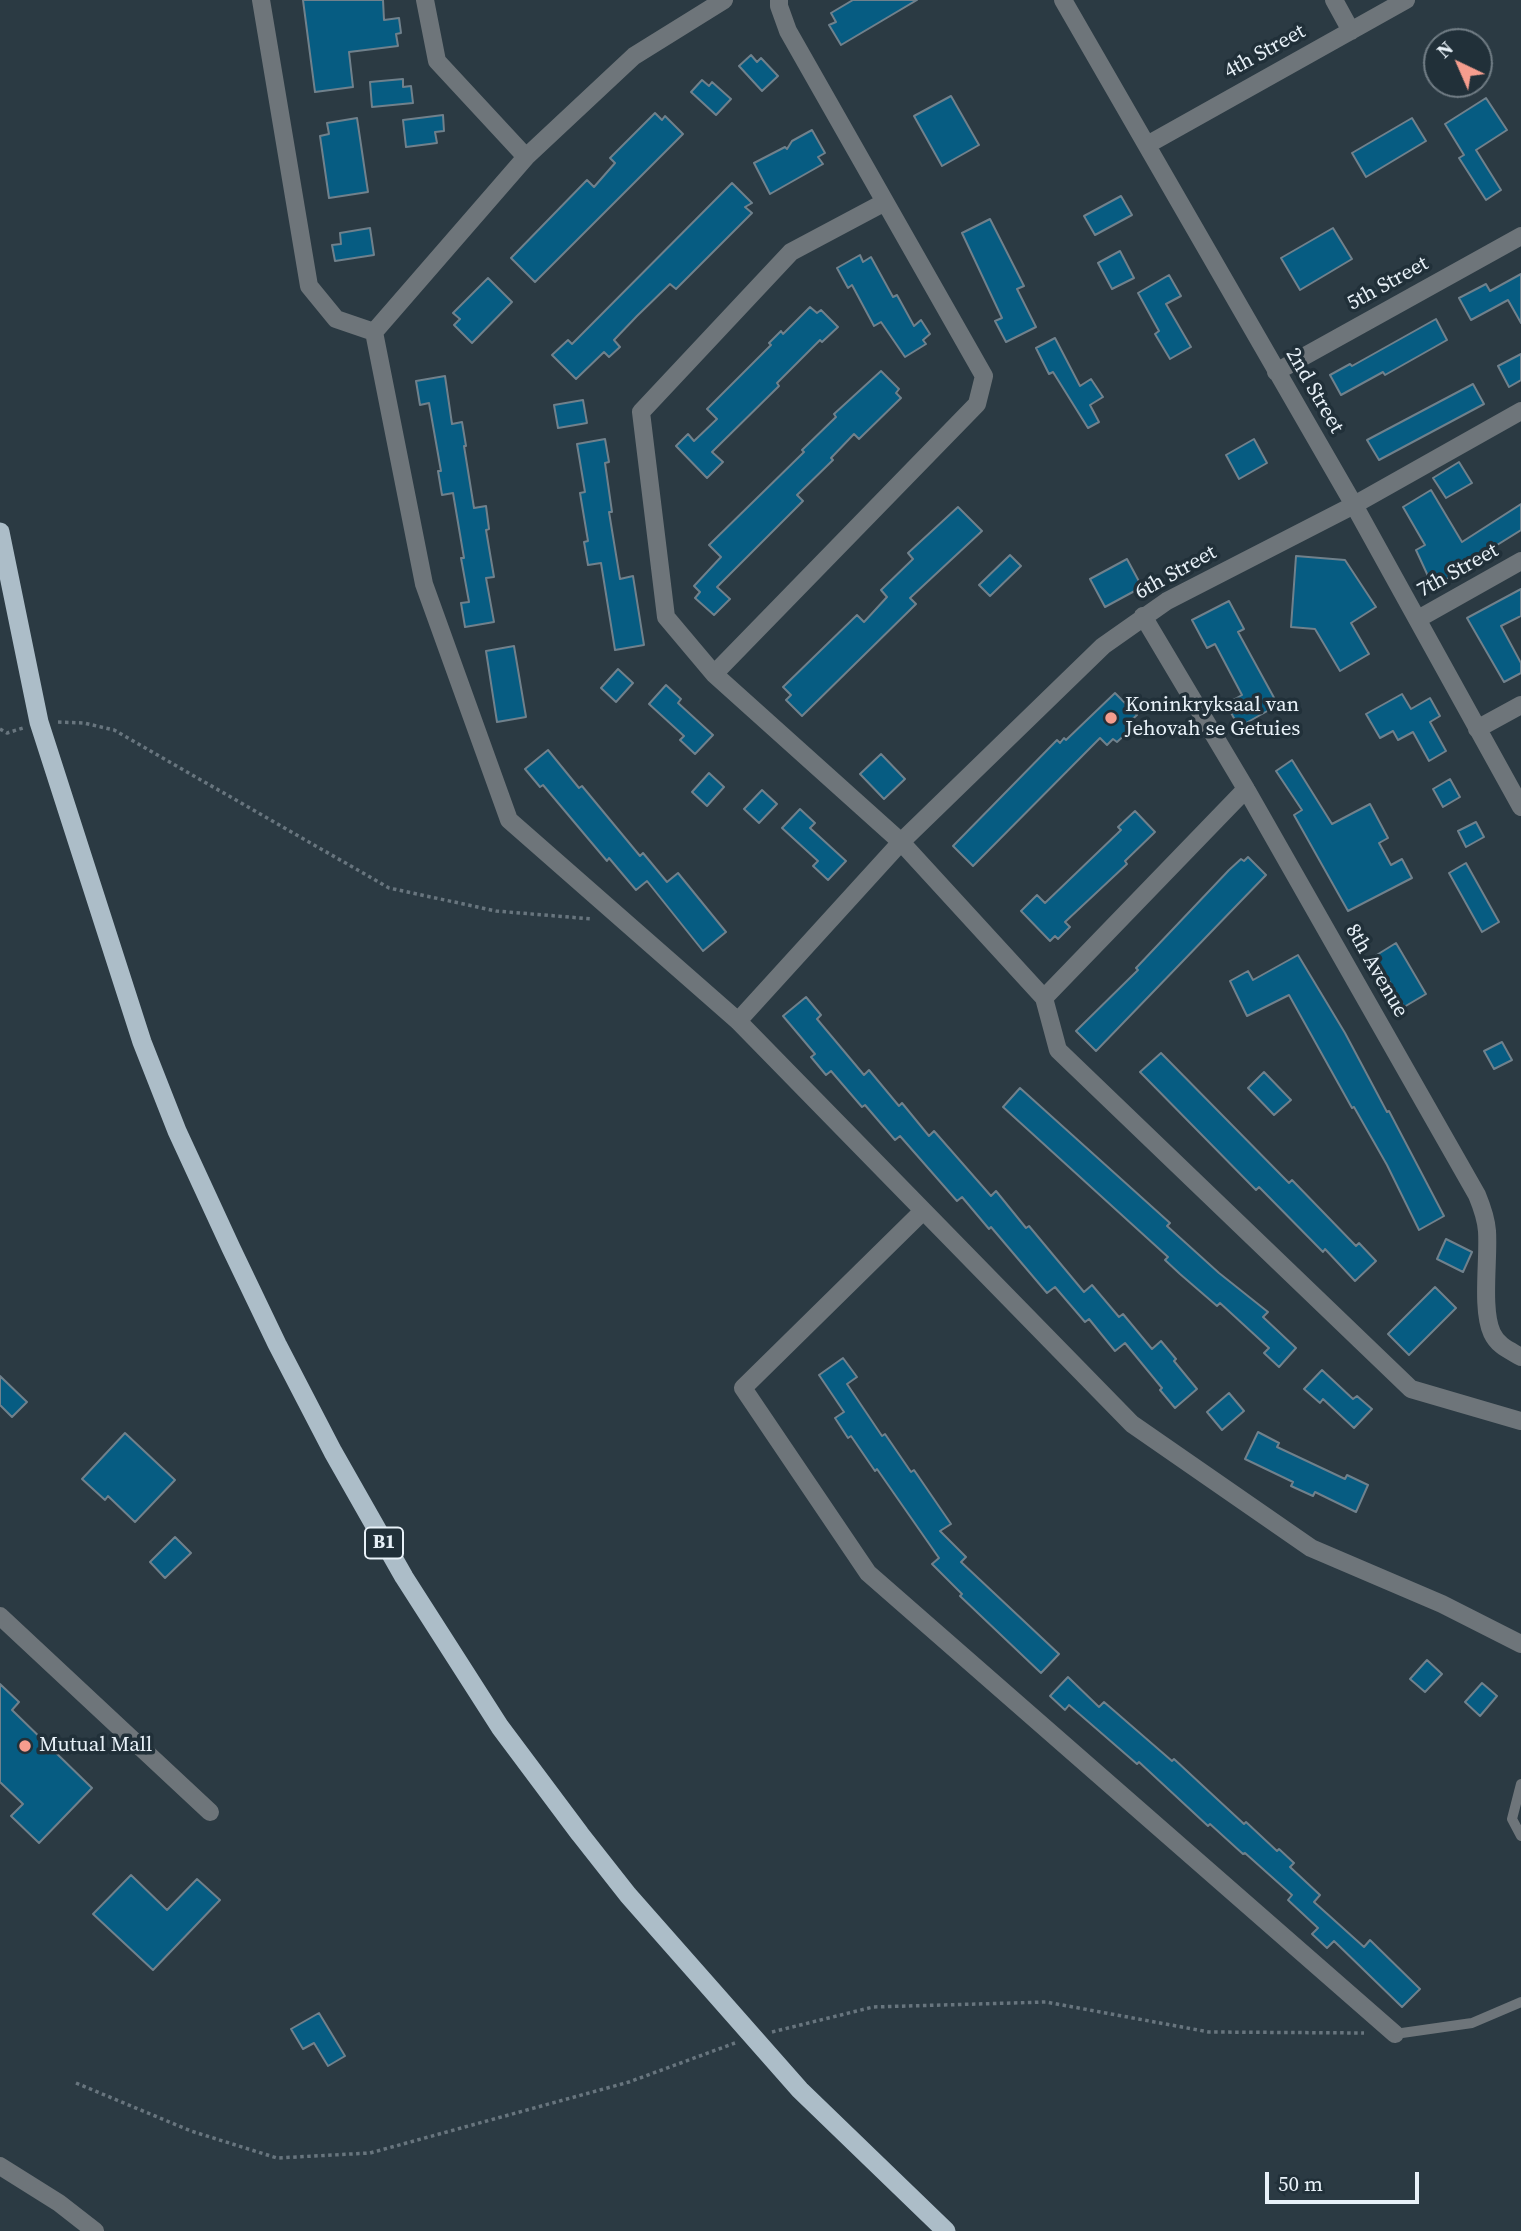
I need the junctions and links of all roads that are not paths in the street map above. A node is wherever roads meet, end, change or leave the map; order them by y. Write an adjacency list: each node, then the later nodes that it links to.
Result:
1 (261, 0): 13 (street)
2 (425, 0): 10 (street)
3 (724, 0): 10 (street)
4 (779, 0): 11 (street)
5 (1063, 0): 9 (street, 2nd Street)
6 (1334, 0): 8 (street)
7 (1406, 0): 8 (street, 4th Street)
8 (1351, 31): 9 (street, 4th Street)
9 (1147, 145): 14 (street, 2nd Street)
10 (526, 157): 13 (street)
11 (885, 202): 21 (street); 21 (street)
12 (1521, 236): 14 (street, 5th Street)
13 (374, 332): 28 (street)
14 (1276, 372): 16 (street, 2nd Street)
15 (1521, 411): 16 (street, 6th Street)
16 (1354, 505): 19 (street, 6th Street); 20 (street, 2nd Street)
17 (0, 532): 41 (highway, B1)
18 (1521, 561): 20 (street, 7th Street)
19 (1143, 616): 24 (street, 8th Avenue); 26 (street, 6th Street)
20 (1418, 620): 23 (street, 2nd Street)
21 (714, 674): 26 (street)
22 (1521, 705): 23 (street)
23 (1477, 729): 25 (street, 2nd Street)
24 (1246, 789): 27 (street); 30 (street, 8th Avenue)
25 (1521, 807)
26 (901, 842): 27 (street); 28 (street, 6th Street)
27 (1044, 998): 31 (street)
28 (738, 1021): 29 (street)
29 (923, 1211): 33 (street); 38 (street)
30 (1521, 1357)
31 (1521, 1421)
32 (0, 1616): 35 (street)
33 (1521, 1644)
34 (1521, 1784): 36 (lane)
35 (210, 1812)
36 (1521, 1836)
37 (1521, 2002): 38 (lane)
38 (1395, 2034)
39 (0, 2166): 40 (street)
40 (95, 2231)
41 (946, 2231)

